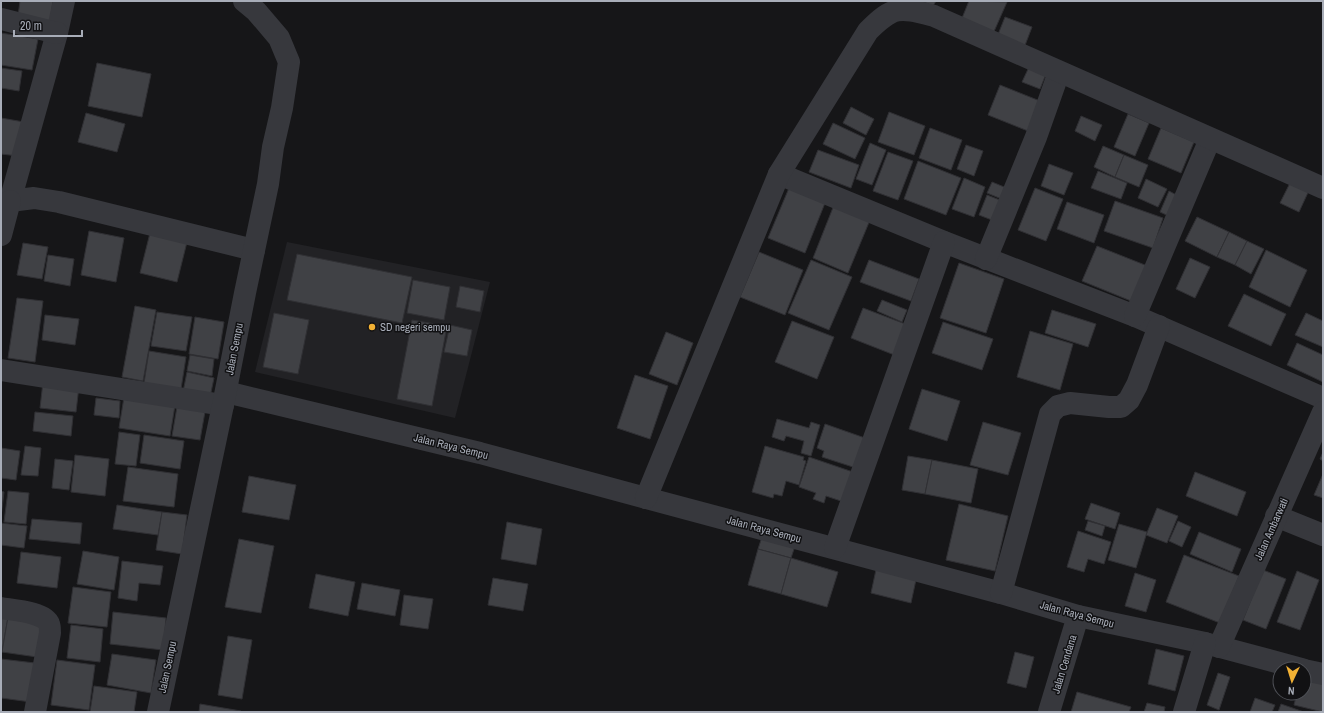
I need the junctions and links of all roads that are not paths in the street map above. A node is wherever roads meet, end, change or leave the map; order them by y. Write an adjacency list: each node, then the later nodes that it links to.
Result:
1 (64, 1): 4 (street)
2 (244, 1): 12 (street, Jalan Sempu)
3 (1, 19): 4 (street)
4 (57, 33): 9 (street)
5 (1059, 72): 6 (street); 7 (street); 13 (street)
6 (1210, 139): 8 (street); 14 (street)
7 (779, 174): 11 (street); 20 (street)
8 (1323, 188)
9 (6, 203): 10 (street); 12 (street)
10 (1, 235)
11 (944, 242): 13 (street); 23 (street)
12 (254, 250): 18 (street, Jalan Sempu)
13 (986, 259): 14 (street)
14 (1135, 316): 15 (street)
15 (1159, 326): 17 (street); 24 (street)
16 (1, 370): 18 (street, Jalan Raya Sempu)
17 (1323, 398)
18 (225, 399): 20 (street, Jalan Raya Sempu); 32 (street, Jalan Sempu)
19 (1323, 412): 21 (street, Jalan Ambarwati)
20 (646, 498): 23 (street, Jalan Raya Sempu)
21 (1276, 516): 22 (street); 27 (street, Jalan Ambarwati)
22 (1323, 536)
23 (835, 548): 24 (street, Jalan Raya Sempu)
24 (1001, 593): 26 (street, Jalan Raya Sempu)
25 (1, 608): 31 (street)
26 (1078, 616): 27 (street, Jalan Raya Sempu); 33 (street, Jalan Cendana)
27 (1212, 645): 28 (street, Jalan Raya Sempu); 34 (street, Jalan Ambarwati)
28 (1273, 661)
29 (1312, 671): 30 (street, Jalan Raya Sempu)
30 (1323, 674)
31 (35, 712)
32 (158, 712)
33 (1049, 712)
34 (1184, 712)

